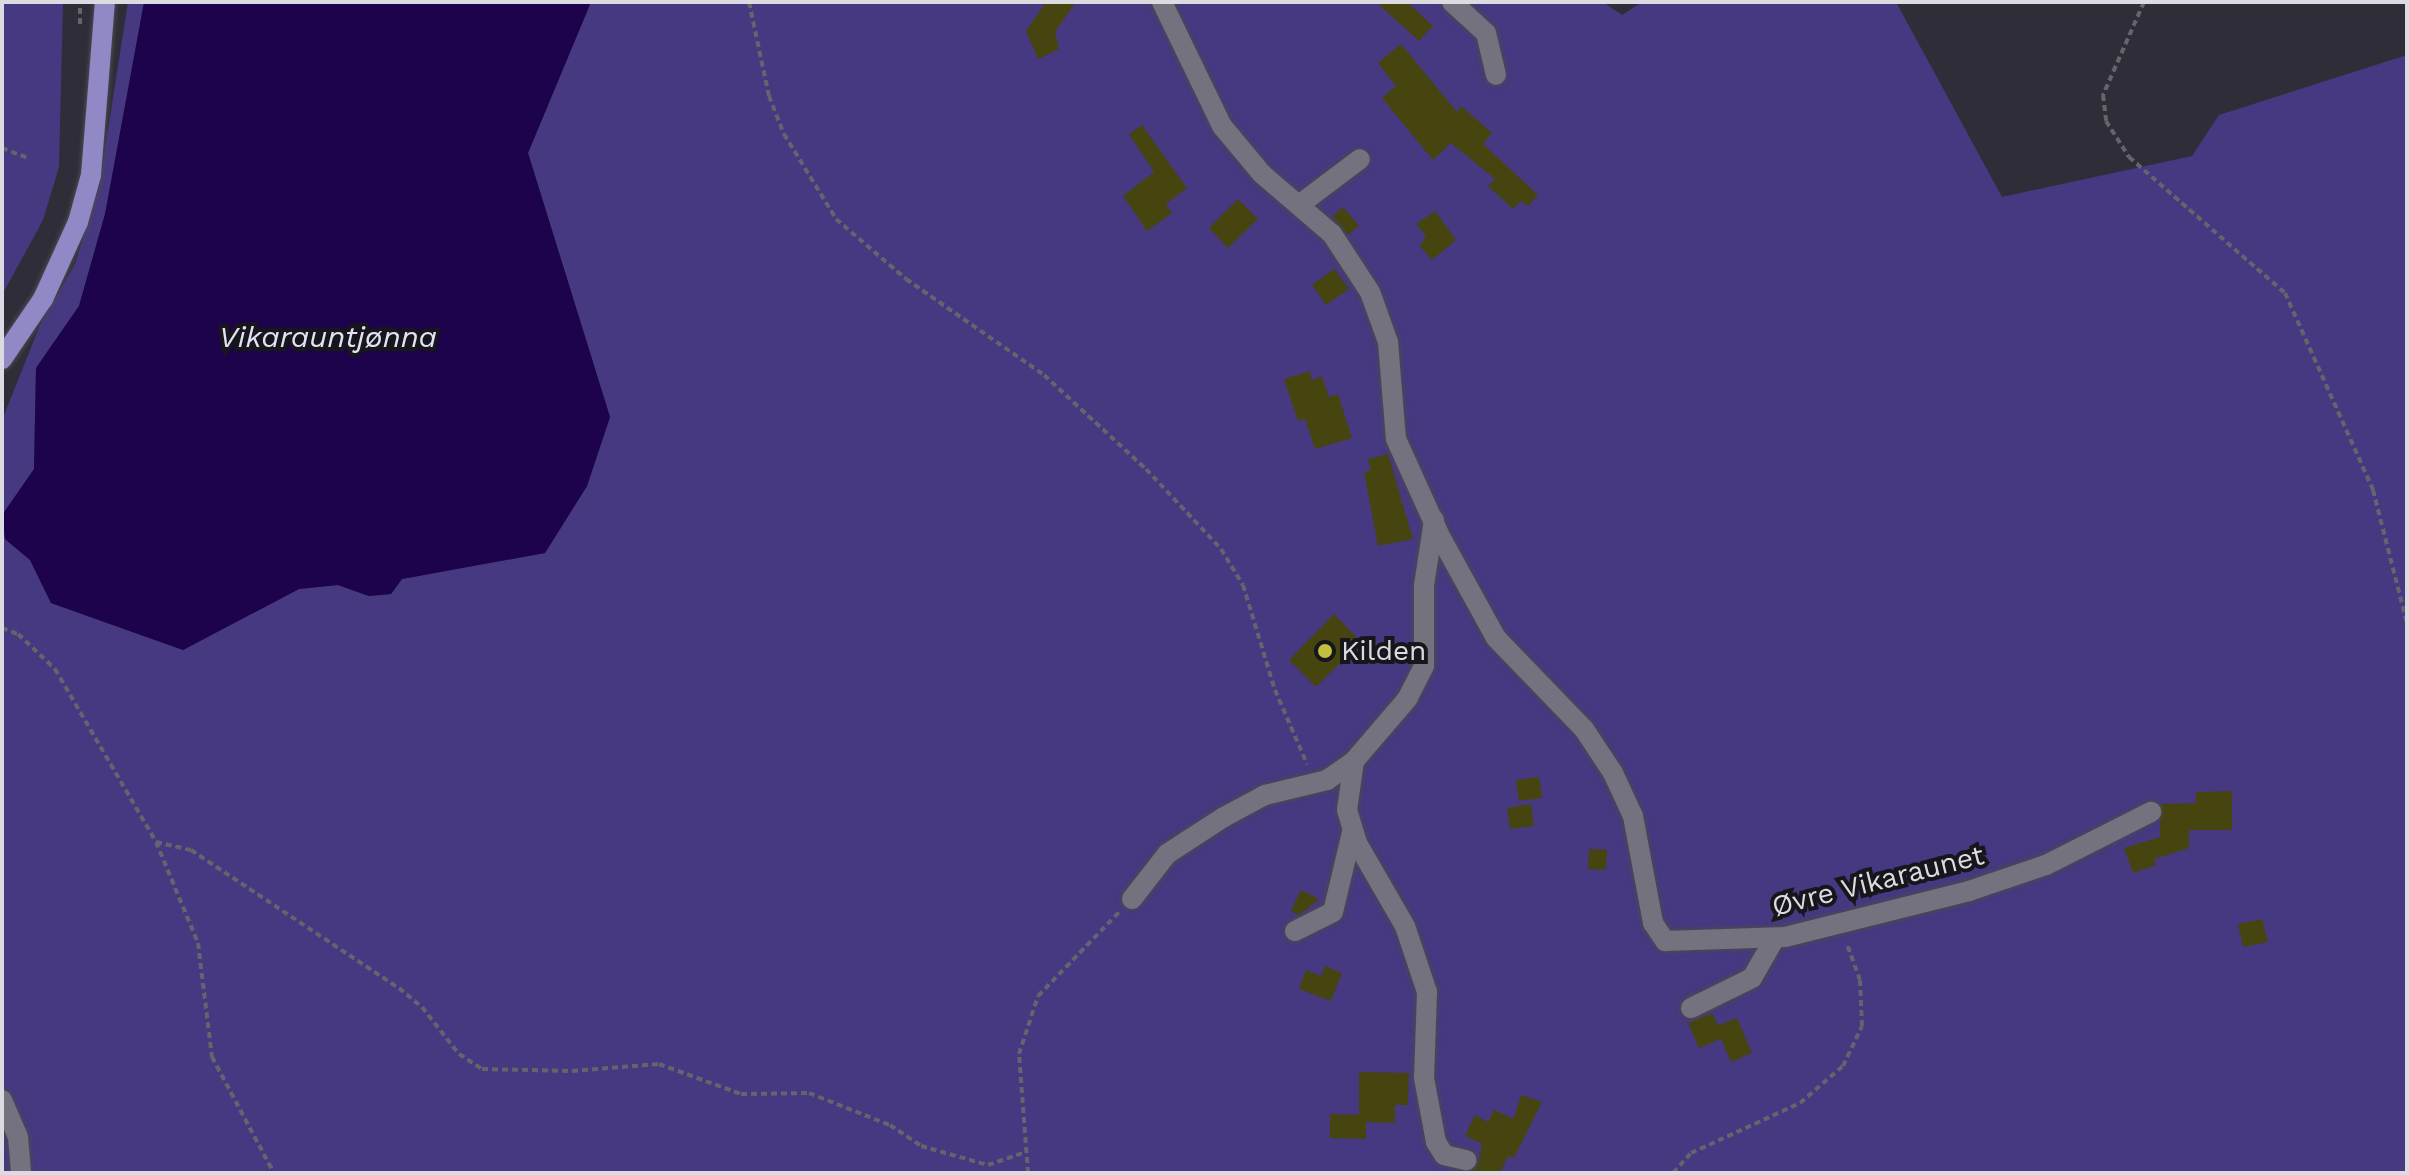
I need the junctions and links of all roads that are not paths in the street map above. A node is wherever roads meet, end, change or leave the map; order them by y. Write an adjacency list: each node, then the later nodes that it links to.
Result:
1 (105, 2): 7 (main road)
2 (1162, 2): 6 (street, Øvre Vikaraunet)
3 (1452, 2): 4 (street)
4 (1496, 75)
5 (1360, 159): 6 (street)
6 (1299, 205): 8 (street, Øvre Vikaraunet)
7 (2, 359)
8 (1434, 520): 9 (street); 14 (street, Øvre Vikaraunet)
9 (1354, 761): 11 (street); 12 (street)
10 (2151, 812): 14 (street, Øvre Vikaraunet)
11 (1352, 832): 13 (street); 17 (street)
12 (1132, 899)
13 (1295, 931)
14 (1775, 938): 15 (street)
15 (1691, 1008)
16 (2, 1100): 18 (street)
17 (1466, 1160)
18 (21, 1173)

